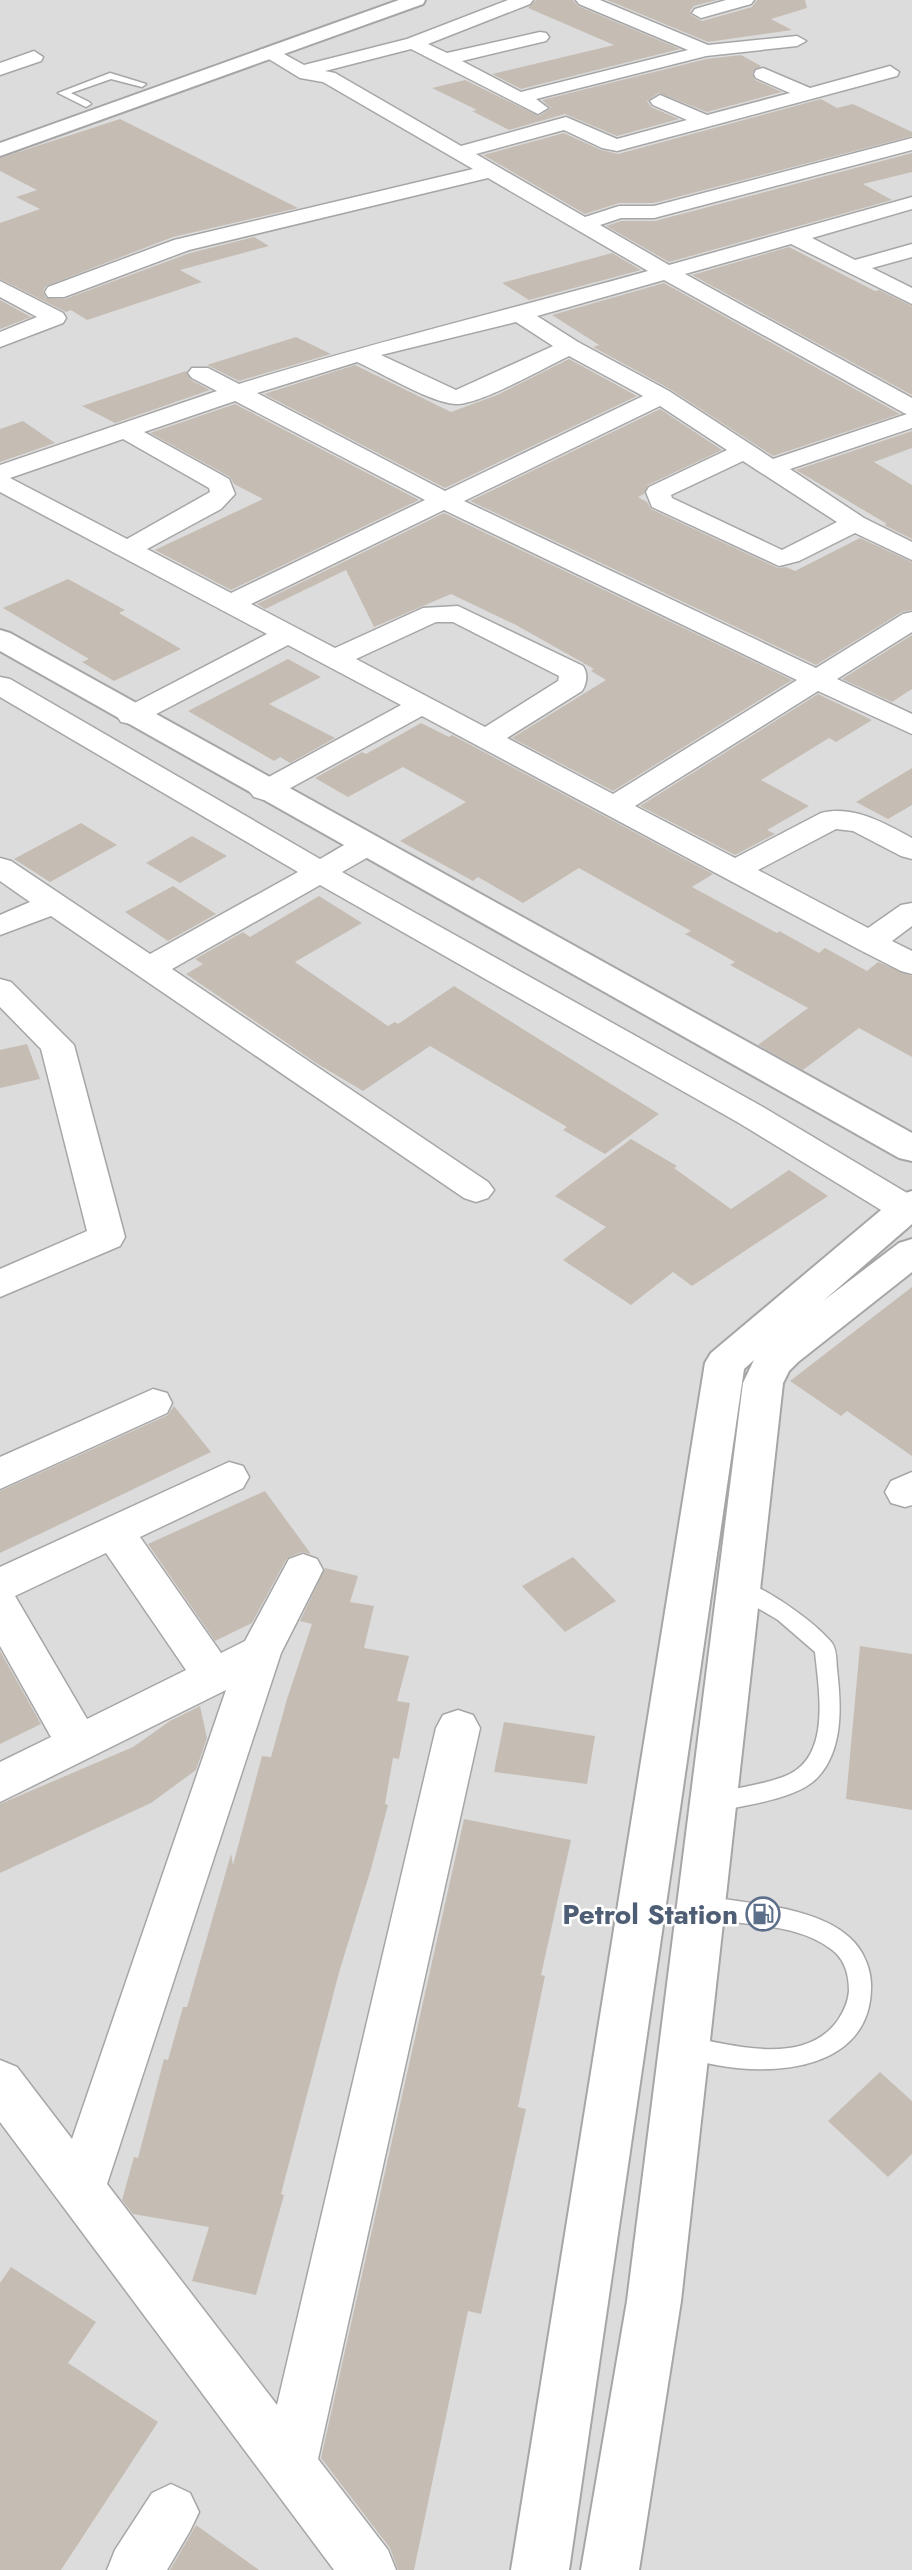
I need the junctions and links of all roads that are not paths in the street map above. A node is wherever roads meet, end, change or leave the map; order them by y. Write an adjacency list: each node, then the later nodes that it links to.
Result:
1 (378, 0): 23 (street)
2 (416, 0): 11 (street)
3 (524, 0): 9 (street)
4 (585, 0): 10 (street)
5 (745, 0): 6 (street)
6 (706, 7)
7 (540, 37): 13 (street)
8 (797, 41): 10 (street)
9 (414, 43): 13 (street); 16 (street)
10 (706, 51): 19 (street)
11 (268, 53): 16 (street); 26 (street)
12 (34, 57): 14 (street)
13 (446, 59): 19 (street)
14 (0, 69)
15 (890, 72): 18 (street)
16 (304, 73): 28 (street); 30 (street)
17 (763, 74): 18 (street)
18 (808, 94): 21 (street)
19 (518, 98): 22 (street)
20 (660, 101): 21 (street)
21 (706, 122): 22 (street)
22 (566, 123): 28 (street)
23 (0, 134)
24 (859, 137): 27 (street)
25 (912, 144): 27 (street)
26 (0, 150)
27 (884, 151): 34 (street)
28 (456, 153): 29 (street)
29 (489, 171): 30 (street); 36 (street)
30 (467, 176): 41 (street); 43 (street)
31 (651, 191): 34 (street)
32 (912, 202): 33 (street)
33 (888, 209): 35 (street); 37 (street)
34 (619, 212): 36 (street)
35 (912, 221)
36 (584, 224): 40 (street)
37 (792, 236): 39 (street); 40 (street)
38 (912, 250): 39 (street)
39 (853, 267): 44 (street)
40 (666, 271): 41 (street); 52 (street)
41 (643, 278): 45 (street); 52 (street)
42 (0, 288): 46 (street)
43 (56, 292)
44 (912, 298)
45 (519, 314): 47 (street); 48 (street)
46 (0, 340)
47 (570, 346): 48 (street); 51 (street)
48 (359, 354): 50 (street)
49 (200, 373): 50 (street)
50 (234, 393): 53 (street); 58 (street)
51 (661, 397): 54 (street); 58 (street)
52 (909, 419): 55 (street)
53 (124, 430): 56 (street); 60 (street)
54 (744, 451): 55 (street); 59 (street)
55 (770, 468): 59 (street)
56 (0, 473)
57 (0, 482): 60 (street)
58 (443, 500): 62 (street); 67 (street)
59 (855, 523): 61 (street)
60 (128, 550): 62 (street)
61 (912, 552)
62 (230, 604): 64 (street)
63 (912, 620): 67 (street)
64 (288, 634): 66 (street); 70 (street)
65 (0, 639): 70 (street)
66 (334, 659): 69 (street); 72 (street)
67 (817, 680): 71 (street); 74 (street)
68 (5, 694): 79 (street)
69 (422, 705): 72 (street); 73 (street)
70 (131, 716): 73 (street)
71 (912, 725)
72 (486, 739): 74 (street)
73 (264, 792): 75 (street)
74 (613, 807): 78 (street)
75 (366, 846): 79 (street); 87 (street)
76 (912, 850): 78 (street)
77 (0, 867): 80 (street)
78 (734, 871): 83 (street)
79 (322, 873): 85 (street); 89 (street)
80 (54, 903): 82 (street); 85 (street)
81 (912, 912): 83 (street)
82 (0, 926)
83 (869, 942): 84 (street)
84 (912, 964)
85 (149, 968): 88 (street)
86 (0, 989): 90 (street)
87 (912, 1149)
88 (476, 1190)
89 (911, 1219): 97 (street); 104 (street)
90 (0, 1284)
91 (153, 1403): 92 (street)
92 (0, 1474)
93 (229, 1478): 94 (street)
94 (114, 1532): 96 (street); 100 (street)
95 (303, 1570): 99 (street)
96 (0, 1585)
97 (739, 1587): 105 (street); 105 (lane)
98 (0, 1608): 102 (street)
99 (260, 1653): 100 (street); 109 (street)
100 (213, 1676): 102 (street)
101 (458, 1728): 110 (street)
102 (78, 1744): 103 (street)
103 (0, 1783)
104 (657, 1810): 105 (street); 114 (street)
105 (713, 1812): 106 (street)
106 (701, 1906): 107 (street); 107 (lane)
107 (685, 2048): 115 (street)
108 (0, 2083): 109 (street)
109 (80, 2189): 110 (street)
110 (290, 2464): 113 (street)
111 (171, 2512): 112 (street)
112 (135, 2570)
113 (368, 2570)
114 (540, 2570)
115 (610, 2570)

